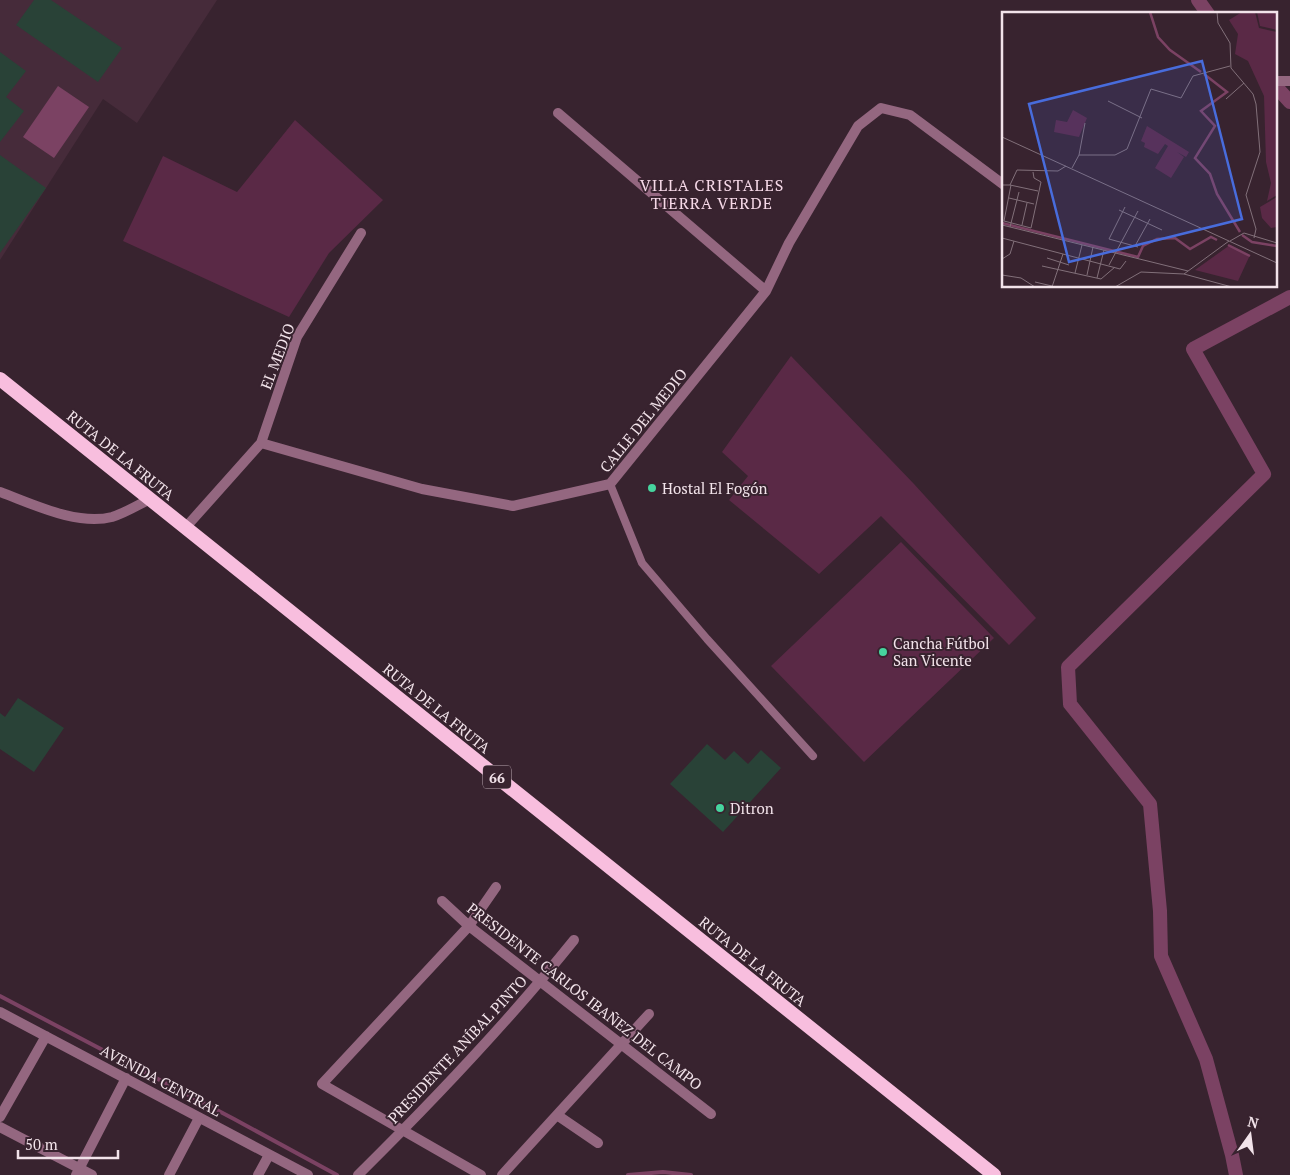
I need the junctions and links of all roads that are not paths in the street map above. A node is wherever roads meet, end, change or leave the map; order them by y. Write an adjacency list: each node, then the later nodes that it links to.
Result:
1 (558, 113): 4 (street)
2 (1002, 184): 4 (street, CALLE DEL MEDIO)
3 (361, 233): 6 (street, EL MEDIO)
4 (766, 291): 7 (street, CALLE DEL MEDIO)
5 (0, 379): 9 (highway, RUTA DE LA FRUTA / 66)
6 (261, 443): 7 (street, CALLE DEL MEDIO); 10 (street)
7 (610, 484): 11 (lane)
8 (0, 492): 9 (street)
9 (150, 499): 10 (highway, RUTA DE LA FRUTA / 66)
10 (186, 527): 38 (highway, RUTA DE LA FRUTA / 66)
11 (813, 756)
12 (496, 887): 14 (street)
13 (442, 902): 14 (street, PRESIDENTE CARLOS IBAÑEZ DEL CAMPO)
14 (469, 926): 16 (street, PRESIDENTE CARLOS IBAÑEZ DEL CAMPO); 27 (street)
15 (574, 940): 16 (street, PRESIDENTE ANÍBAL PINTO)
16 (540, 982): 20 (street, PRESIDENTE CARLOS IBAÑEZ DEL CAMPO); 27 (street, PRESIDENTE ANÍBAL PINTO)
17 (0, 1012): 19 (street, AVENIDA CENTRAL)
18 (649, 1014): 20 (street)
19 (46, 1036): 21 (street, AVENIDA CENTRAL); 24 (street)
20 (621, 1045): 22 (street, PRESIDENTE CARLOS IBAÑEZ DEL CAMPO); 23 (street)
21 (126, 1078): 25 (street, AVENIDA CENTRAL); 30 (street)
22 (711, 1114)
23 (557, 1115): 28 (street); 37 (street)
24 (0, 1117)
25 (199, 1118): 29 (street, AVENIDA CENTRAL); 32 (street)
26 (0, 1127): 30 (street)
27 (404, 1130): 35 (street, PRESIDENTE ANÍBAL PINTO); 36 (street)
28 (598, 1143)
29 (269, 1155): 33 (street); 34 (street, AVENIDA CENTRAL)
30 (77, 1172): 31 (street)
31 (92, 1175)
32 (169, 1175)
33 (258, 1175)
34 (308, 1175)
35 (358, 1175)
36 (481, 1175)
37 (502, 1175)
38 (994, 1175)

